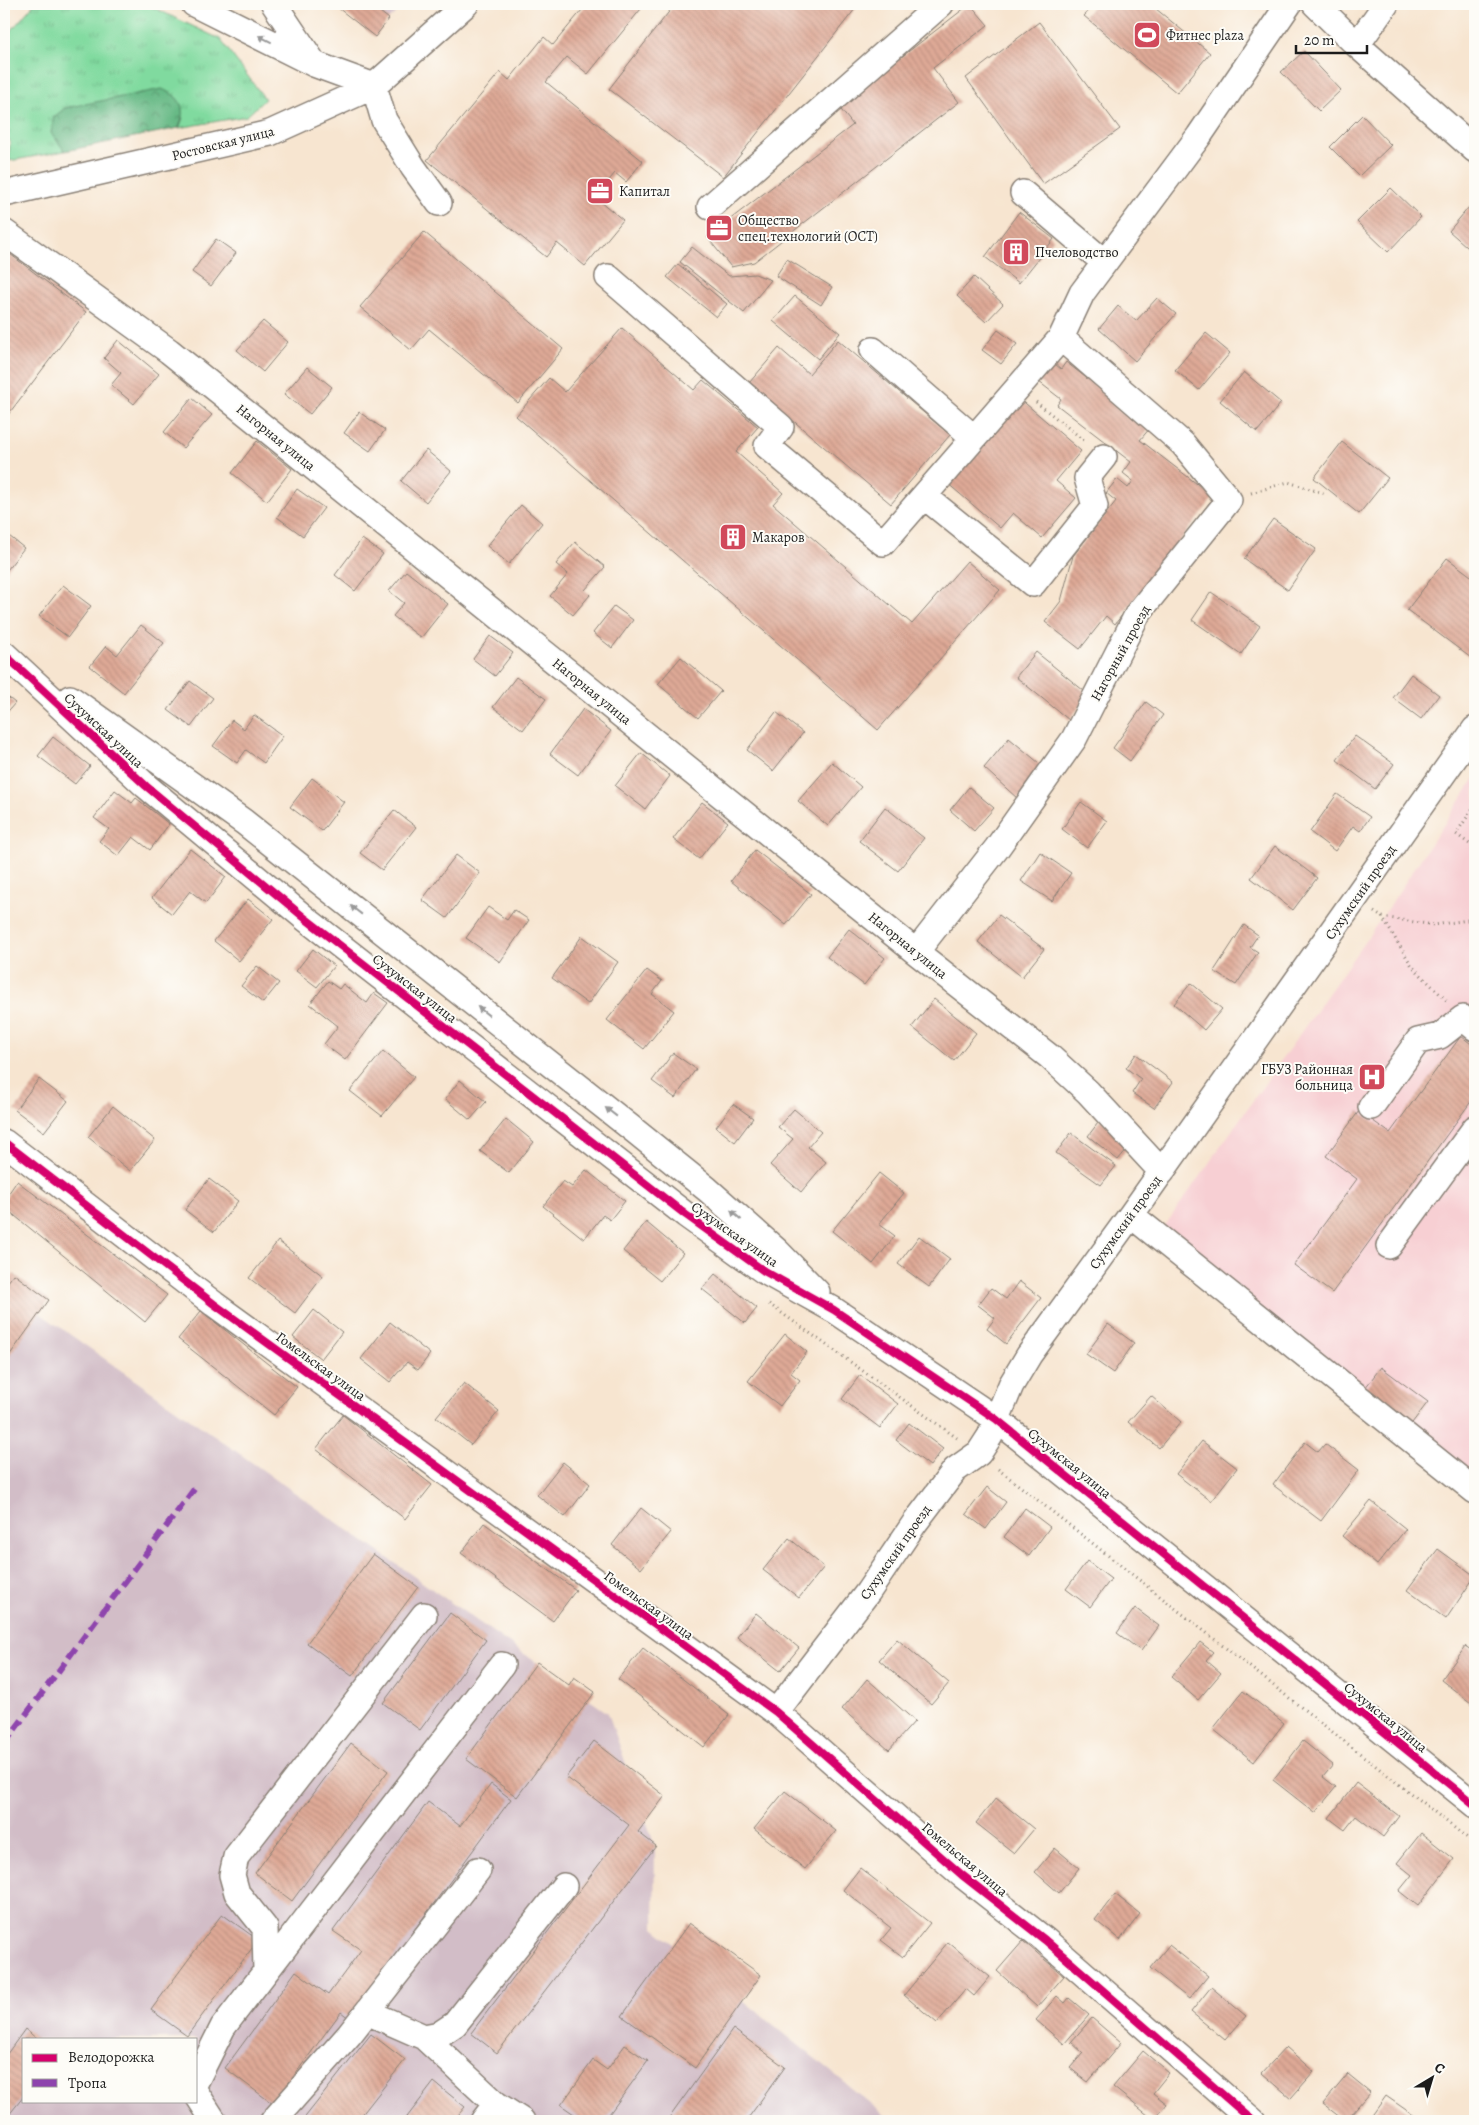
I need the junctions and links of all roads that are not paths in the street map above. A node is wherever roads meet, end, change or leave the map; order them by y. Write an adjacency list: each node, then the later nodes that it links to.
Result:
1 (194, 4): 9 (street, one-way to 1)
2 (274, 4): 9 (street)
3 (466, 4): 10 (street, Ростовская улица)
4 (942, 4): 15 (street)
5 (1289, 4): 17 (street)
6 (1316, 4): 8 (street)
7 (1386, 4): 8 (street)
8 (1357, 46): 11 (street)
9 (314, 64): 10 (street)
10 (374, 86): 12 (street, Ростовская улица); 14 (street)
11 (1475, 150)
12 (4, 194)
13 (1023, 194): 17 (street)
14 (439, 203)
15 (710, 207)
16 (4, 232): 26 (street, Нагорная улица)
17 (1104, 262): 19 (street)
18 (608, 277): 23 (street)
19 (1061, 338): 21 (street); 26 (street, Нагорный проезд)
20 (873, 350): 21 (street)
21 (974, 438): 23 (street)
22 (1104, 457): 23 (street)
23 (924, 496)
24 (4, 653): 34 (street, Сухумская улица, one-way to 24); 34 (street, Сухумская улица)
25 (1475, 729): 31 (street, Сухумский проезд)
26 (916, 952): 31 (street, Нагорная улица)
27 (1469, 1023): 28 (street)
28 (1371, 1107)
29 (1475, 1128): 33 (street)
30 (4, 1142): 39 (street, Гомельская улица)
31 (1162, 1172): 32 (street, Сухумский проезд)
32 (1131, 1216): 35 (street, Сухумский проезд); 36 (street)
33 (1390, 1246)
34 (834, 1310): 35 (street, Сухумская улица)
35 (996, 1420): 39 (street, Сухумский проезд); 40 (street, Сухумская улица)
36 (1475, 1491)
37 (424, 1615): 43 (street)
38 (502, 1665): 43 (street)
39 (776, 1712): 52 (street, Гомельская улица)
40 (1475, 1805)
41 (478, 1870): 44 (street)
42 (564, 1886): 45 (street)
43 (266, 1971): 46 (street)
44 (366, 2012): 45 (street); 50 (street)
45 (424, 2037): 48 (street)
46 (198, 2077)
47 (198, 2096): 49 (street)
48 (489, 2113): 51 (street)
49 (214, 2121)
50 (274, 2121)
51 (522, 2121)
52 (1253, 2121)

